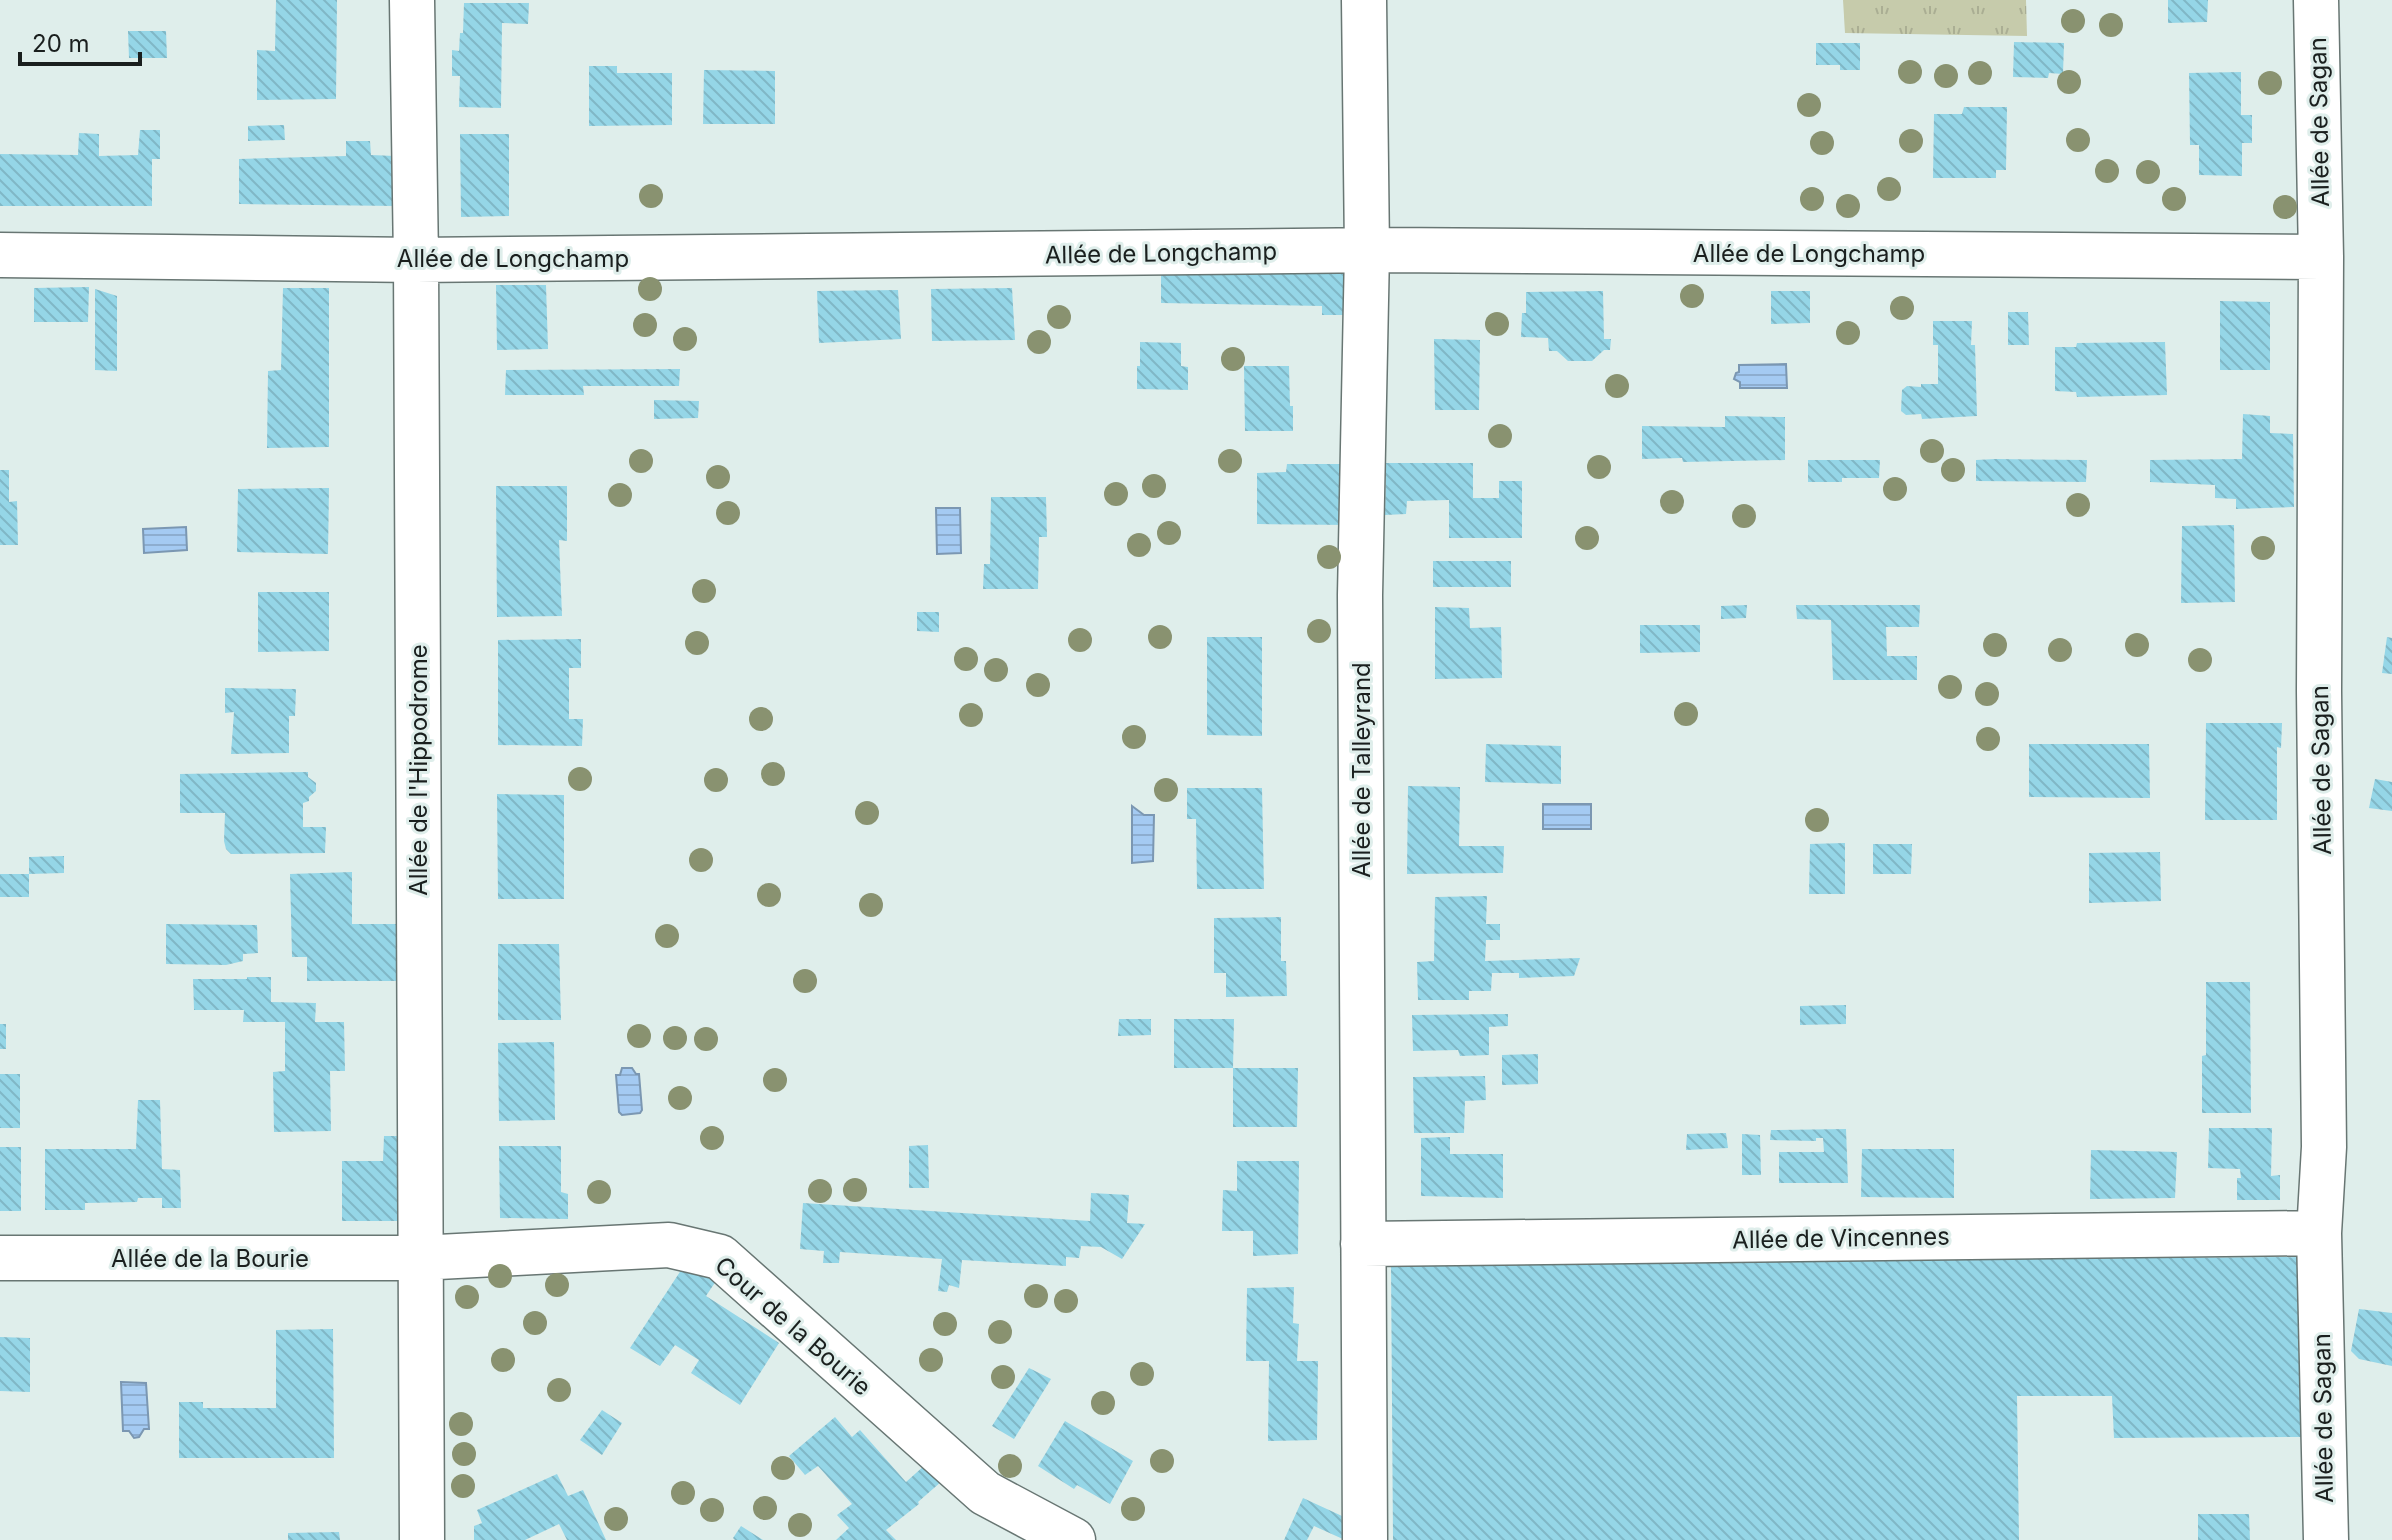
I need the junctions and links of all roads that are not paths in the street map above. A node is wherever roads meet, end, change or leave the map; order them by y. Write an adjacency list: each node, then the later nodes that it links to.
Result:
1 (412, 0): 7 (street, Allée de l'Hippodrome)
2 (1364, 0): 4 (street, Allée de Talleyrand)
3 (2316, 0): 6 (street, Allée de Sagan)
4 (1367, 251): 6 (street, Allée de Longchamp); 7 (street, Allée de Longchamp); 9 (street, Allée de Talleyrand)
5 (0, 255): 7 (street, Allée de Longchamp)
6 (2321, 257): 8 (street, Allée de Sagan)
7 (416, 260): 11 (street, Allée de l'Hippodrome)
8 (2319, 1233): 9 (street, Allée de Vincennes); 15 (street, Allée de Sagan)
9 (1363, 1244): 14 (street, Allée de Talleyrand)
10 (0, 1258): 11 (street, Allée de la Bourie)
11 (419, 1258): 12 (street, Allée de l'Hippodrome); 13 (street, Cour de la Bourie)
12 (422, 1540)
13 (1073, 1540)
14 (1365, 1540)
15 (2326, 1540)

